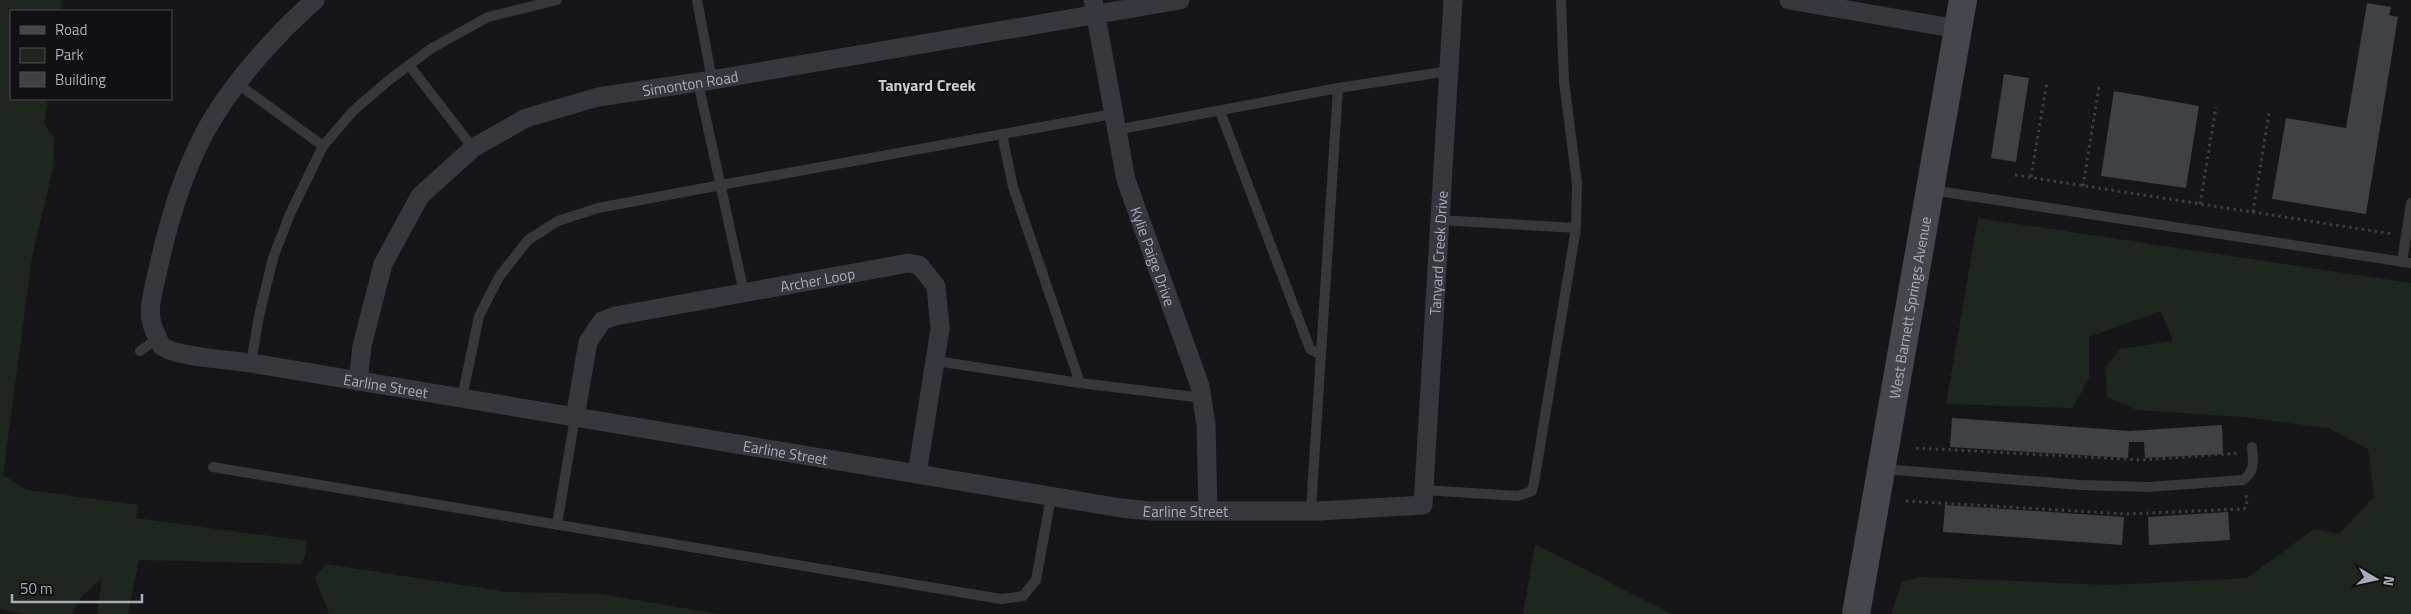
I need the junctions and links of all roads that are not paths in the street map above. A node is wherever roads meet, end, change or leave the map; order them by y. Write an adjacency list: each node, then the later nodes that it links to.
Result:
1 (315, 0): 14 (street)
2 (557, 0): 11 (lane)
3 (697, 0): 13 (lane)
4 (1180, 0): 9 (street, Simonton Road)
5 (1453, 0): 12 (street, Tanyard Creek Drive)
6 (1561, 0): 25 (lane)
7 (1789, 0): 10 (street)
8 (1963, 0): 10 (street, West Barnett Springs Avenue)
9 (1094, 8): 13 (street, Simonton Road); 17 (street, Kylie Paige Drive)
10 (1958, 29): 22 (street, West Barnett Springs Avenue)
11 (409, 65): 19 (lane); 20 (lane)
12 (1450, 71): 15 (lane); 24 (street, Tanyard Creek Drive)
13 (705, 81): 20 (street, Simonton Road); 21 (lane)
14 (238, 84): 19 (lane); 28 (street)
15 (1338, 88): 16 (lane); 30 (lane)
16 (1220, 111): 17 (lane); 30 (lane)
17 (1115, 122): 18 (lane); 36 (street, Kylie Paige Drive)
18 (1002, 134): 21 (lane); 34 (lane)
19 (323, 146): 32 (lane)
20 (473, 148): 33 (street, Simonton Road)
21 (720, 185): 27 (lane); 35 (lane)
22 (1930, 190): 26 (lane); 40 (street, West Barnett Springs Avenue)
23 (2411, 203): 26 (lane)
24 (1439, 220): 25 (lane); 43 (street, Tanyard Creek Drive)
25 (1576, 228): 43 (lane)
26 (2406, 263)
27 (744, 293): 31 (street, Archer Loop); 37 (street, Archer Loop)
28 (158, 338): 29 (lane); 32 (street, Earline Street)
29 (140, 352)
30 (1321, 355): 45 (lane)
31 (936, 361): 34 (lane); 41 (street, Archer Loop)
32 (251, 363): 33 (street, Earline Street)
33 (358, 381): 35 (street, Earline Street)
34 (1080, 383): 36 (lane)
35 (462, 398): 37 (street, Earline Street)
36 (1203, 398): 44 (street, Kylie Paige Drive)
37 (575, 417): 41 (street, Earline Street); 46 (lane)
38 (2252, 450): 40 (lane)
39 (213, 467): 46 (lane)
40 (1882, 469): 47 (street, West Barnett Springs Avenue)
41 (917, 474): 42 (street, Earline Street)
42 (1051, 497): 44 (street, Earline Street); 46 (lane)
43 (1424, 498): 45 (street, Earline Street)
44 (1208, 510): 45 (street, Earline Street)
45 (1311, 510)
46 (557, 525)
47 (1856, 614)

